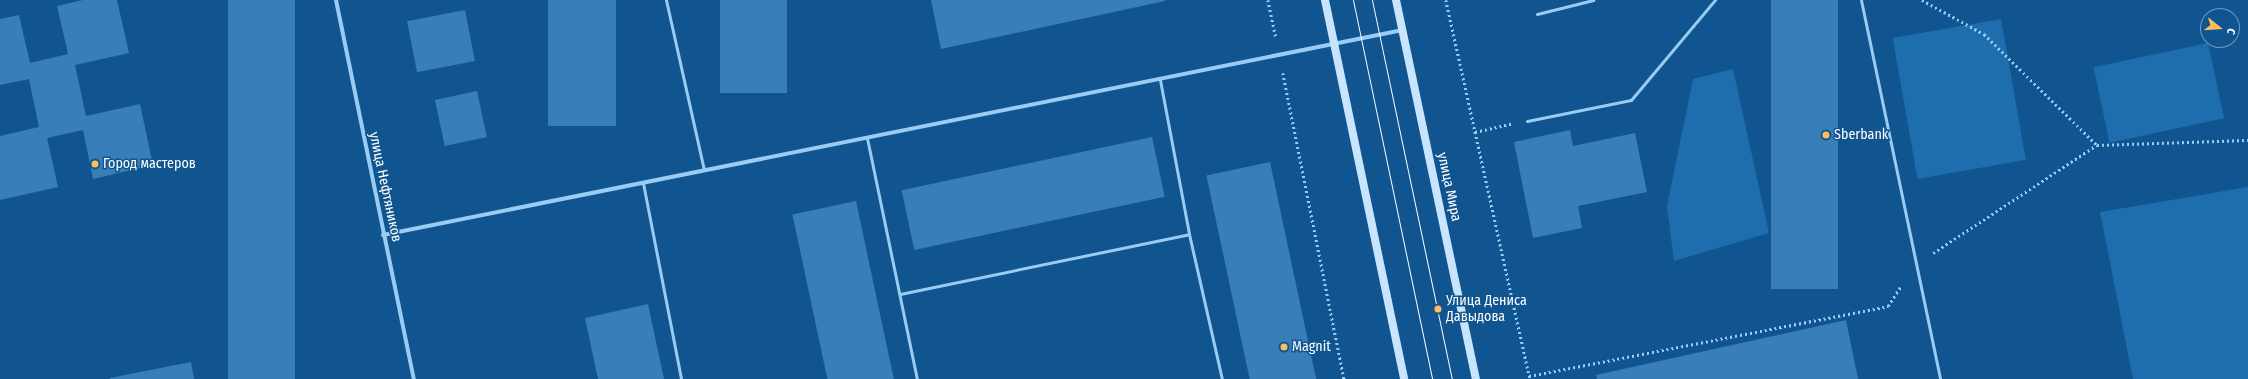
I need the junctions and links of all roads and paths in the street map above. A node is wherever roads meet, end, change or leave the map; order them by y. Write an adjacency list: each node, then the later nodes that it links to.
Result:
1 (336, 0): 23 (street, улица Нефтяников)
2 (666, 0): 21 (lane)
3 (1268, 0): 14 (path)
4 (1325, 0): 13 (main road)
5 (1396, 0): 12 (main road, улица Мира)
6 (1446, 0): 17 (path)
7 (1593, 0): 11 (lane)
8 (1715, 0): 16 (lane)
9 (1860, 0): 25 (lane)
10 (1922, 0): 20 (path)
11 (1536, 14)
12 (1402, 30): 13 (street); 34 (main road, улица Мира)
13 (1334, 45): 14 (street); 33 (main road)
14 (1280, 56): 15 (street); 32 (path)
15 (1160, 80): 18 (street); 24 (lane)
16 (1527, 121): 17 (path)
17 (1475, 132): 27 (path)
18 (867, 138): 21 (street); 26 (lane)
19 (2248, 140): 20 (path)
20 (2098, 145): 25 (path)
21 (704, 170): 22 (street)
22 (643, 183): 23 (street); 29 (lane)
23 (383, 234): 28 (street, улица Нефтяников)
24 (1189, 234): 26 (lane); 31 (lane)
25 (1916, 264): 27 (path); 35 (lane)
26 (900, 294): 30 (lane)
27 (1530, 377)
28 (414, 379)
29 (681, 379)
30 (917, 379)
31 (1222, 379)
32 (1344, 379)
33 (1404, 379)
34 (1476, 379)
35 (1940, 379)

